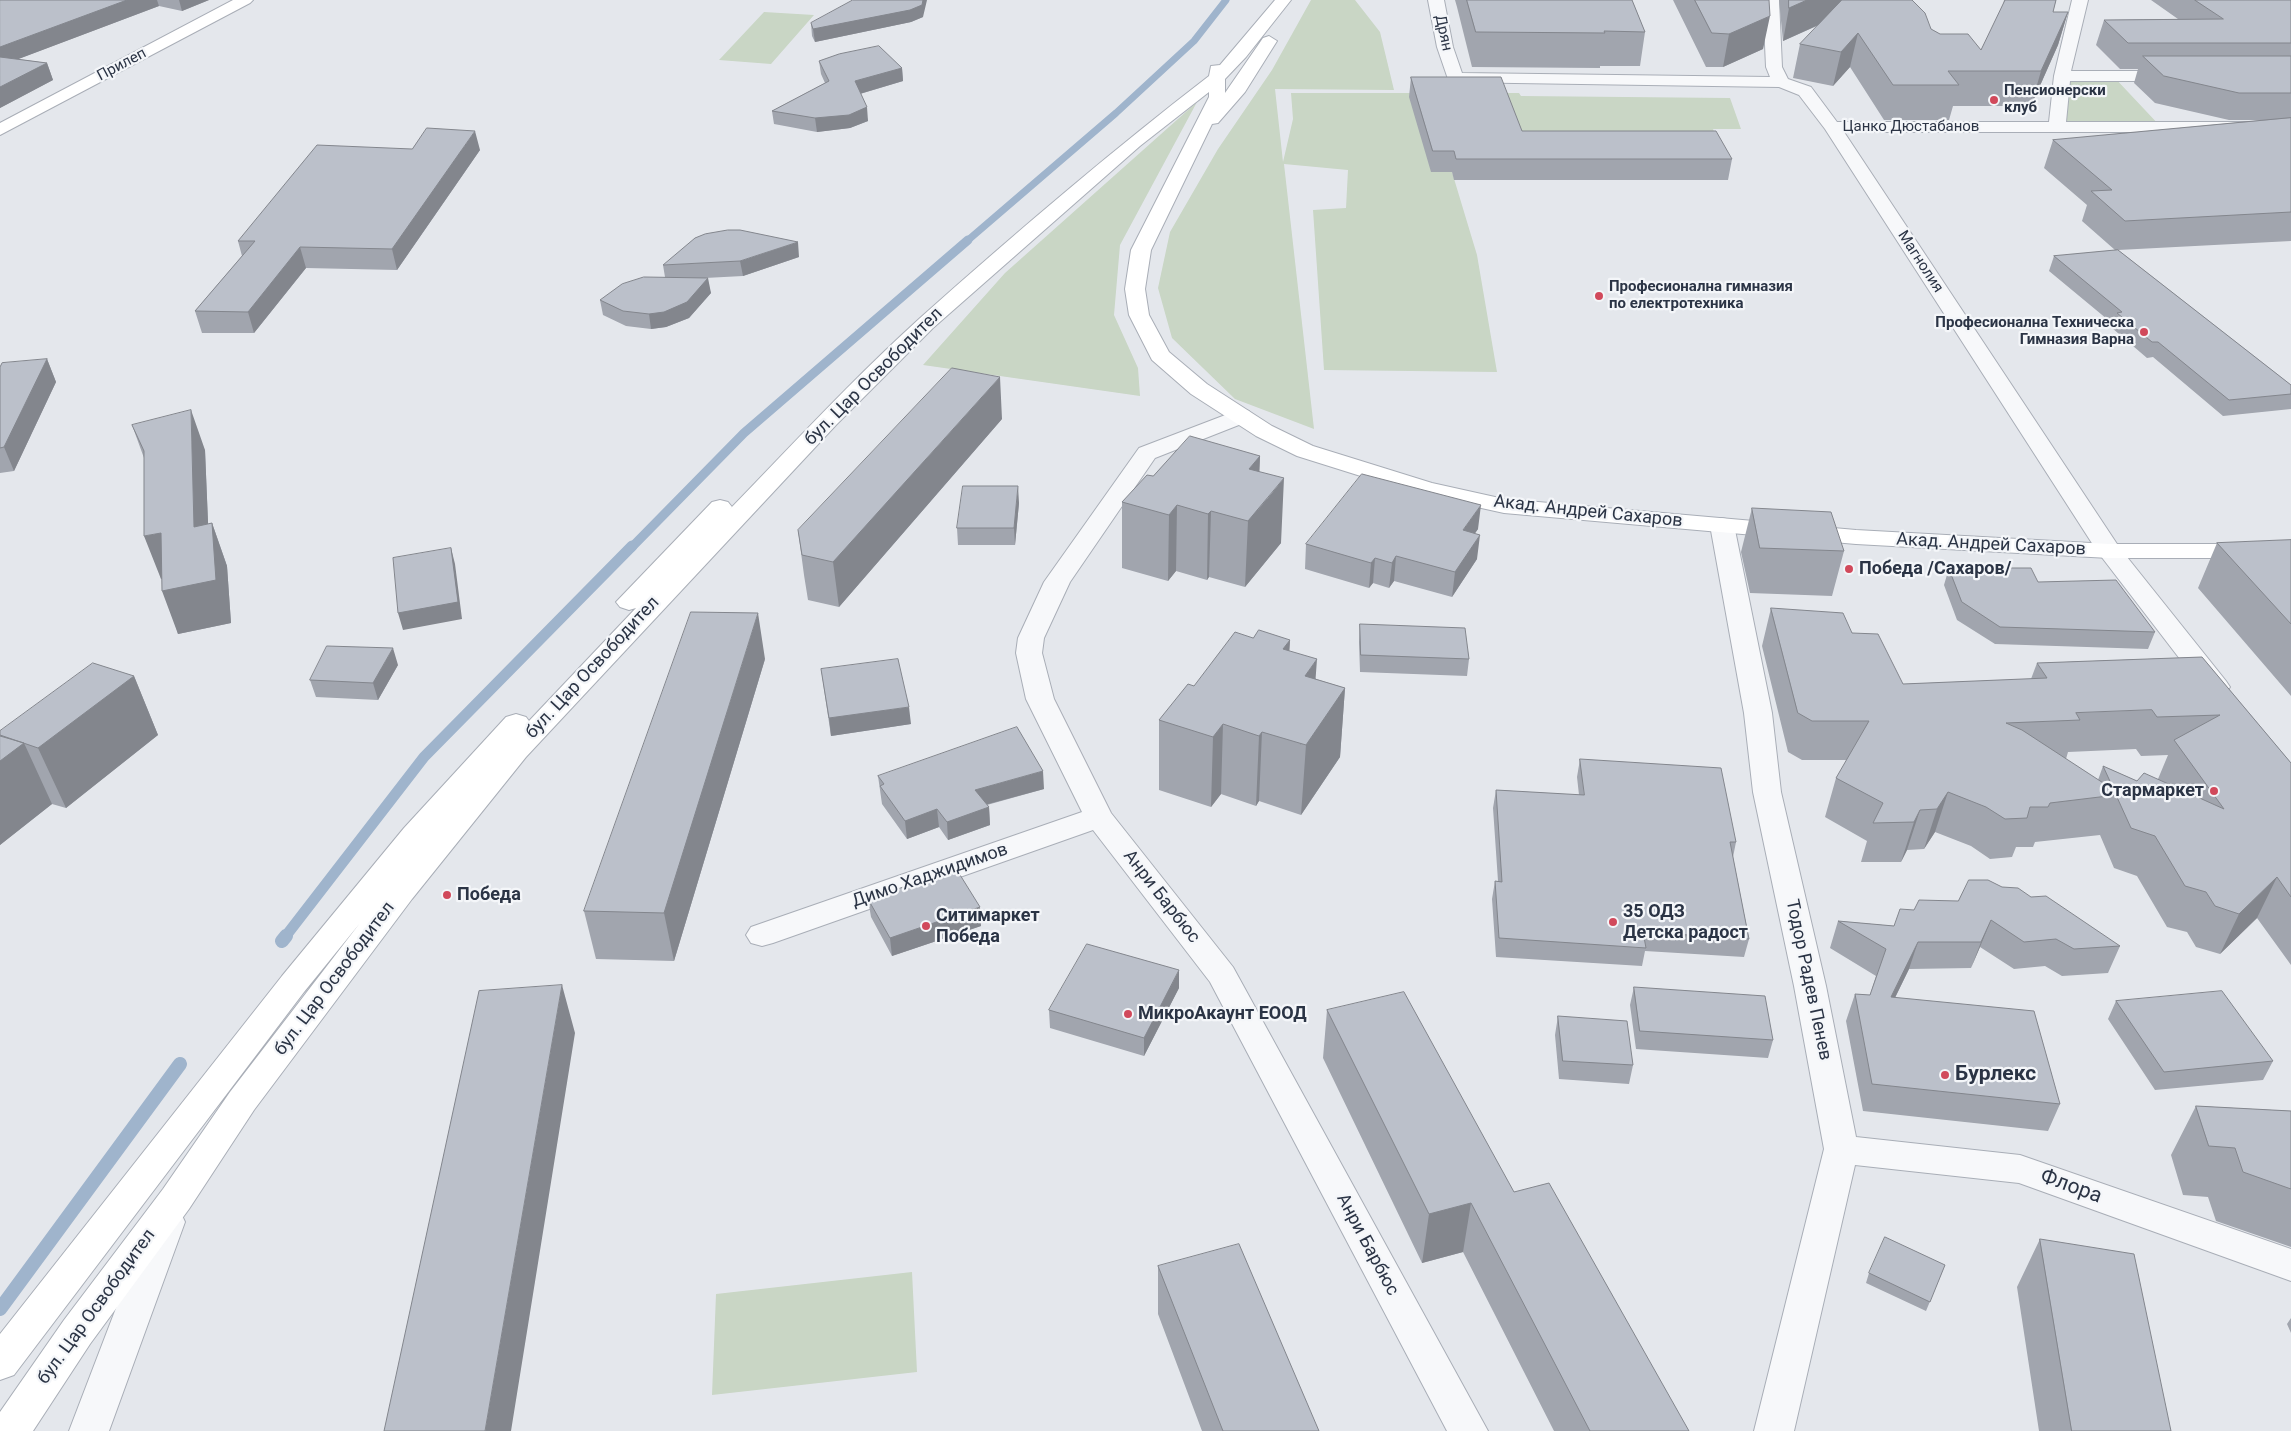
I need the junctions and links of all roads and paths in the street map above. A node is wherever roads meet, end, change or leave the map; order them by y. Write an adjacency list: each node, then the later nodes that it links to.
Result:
1 (245, 0): 14 (main road, Прилеп)
2 (1284, 0): 7 (main road, бул. Цар Освободител); 15 (main road)
3 (1436, 0): 10 (street, Дрян)
4 (1771, 0): 10 (street)
5 (2080, 0): 8 (street)
6 (1249, 18): 7 (main road, бул. Цар Освободител)
7 (1217, 69): 15 (main road); 24 (main road, бул. Цар Освободител); 26 (main road, бул. Цар Освободител)
8 (2062, 76): 9 (street); 12 (street)
9 (2192, 76)
10 (1781, 82): 11 (street, Магнолия)
11 (1832, 127): 12 (street, Цанко Дюстабанов); 18 (street, Магнолия)
12 (2057, 127): 13 (street, Цанко Дюстабанов)
13 (2291, 127)
14 (0, 130)
15 (1198, 135): 16 (main road, Акад. Андрей Сахаров)
16 (1241, 416): 17 (main road, Акад. Андрей Сахаров); 21 (street, Анри Барбюс)
17 (1722, 526): 18 (main road, Акад. Андрей Сахаров); 23 (street, Тодор Радев Пенев)
18 (2109, 551): 19 (main road, Акад. Андрей Сахаров); 20 (street, Магнолия)
19 (2291, 551)
20 (2230, 704)
21 (1099, 818): 22 (street, Димо Хаджидимов); 29 (street, Анри Барбюс)
22 (762, 935)
23 (1841, 1149): 25 (street, Флора); 30 (street, Тодор Радев Пенев)
24 (176, 1199): 27 (main road, бул. Цар Освободител); 28 (street)
25 (2291, 1265)
26 (0, 1363)
27 (10, 1431)
28 (89, 1431)
29 (1468, 1431)
30 (1774, 1431)

